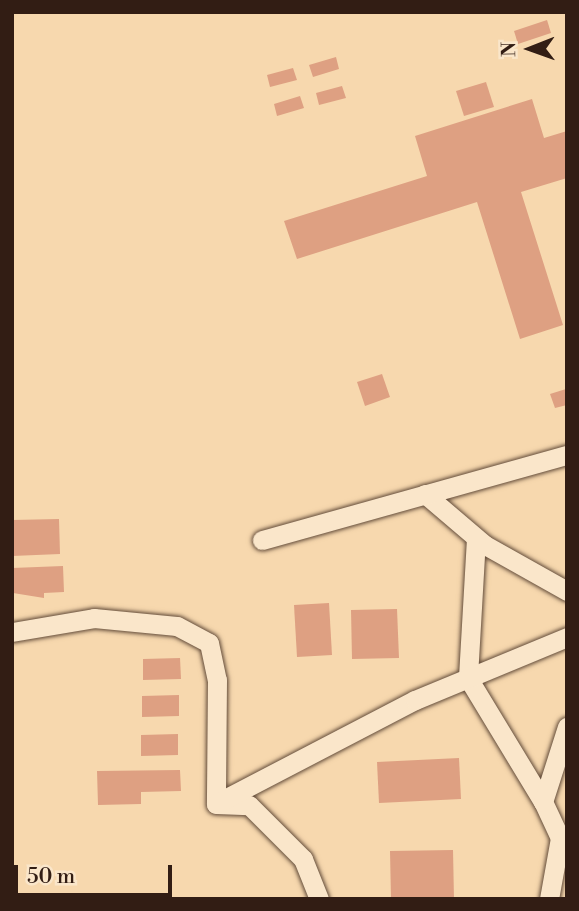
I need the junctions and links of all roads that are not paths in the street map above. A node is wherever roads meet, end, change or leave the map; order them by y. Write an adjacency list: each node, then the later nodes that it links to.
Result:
1 (567, 455): 2 (street)
2 (425, 494): 3 (street); 4 (street)
3 (476, 538): 5 (street); 8 (street)
4 (262, 540)
5 (567, 591)
6 (12, 632): 11 (street)
7 (567, 637): 8 (street)
8 (468, 678): 10 (street); 11 (street)
9 (567, 727): 10 (street)
10 (543, 802): 13 (street)
11 (216, 803): 12 (street)
12 (319, 899)
13 (550, 899)

